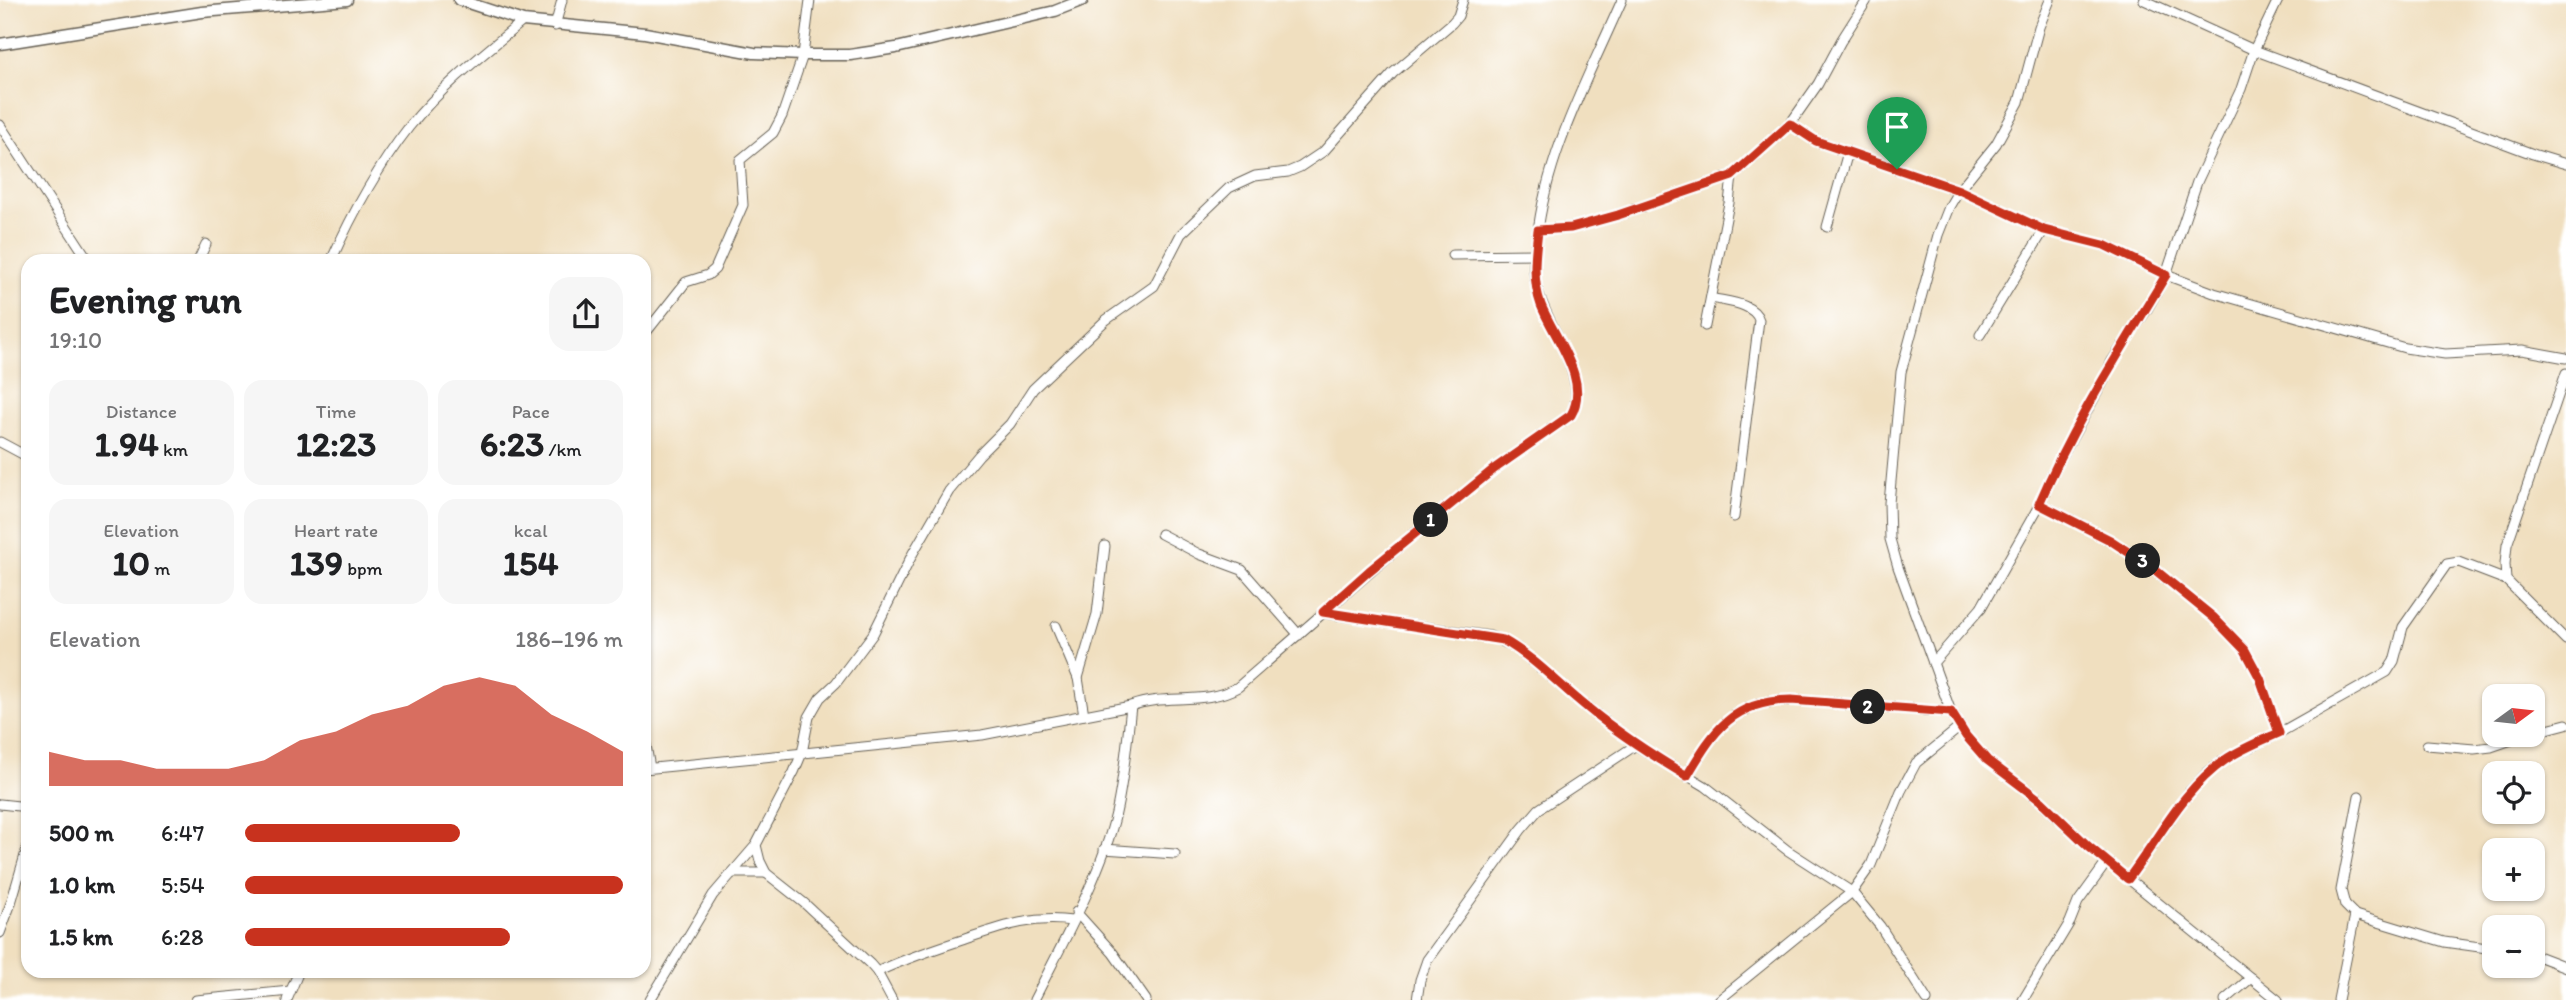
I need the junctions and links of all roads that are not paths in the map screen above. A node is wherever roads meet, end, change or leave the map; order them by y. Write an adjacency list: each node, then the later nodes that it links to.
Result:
1 (347, 0): 14 (street)
2 (459, 0): 12 (street)
3 (562, 0): 13 (street)
4 (810, 0): 16 (street)
5 (1083, 0): 16 (street)
6 (1463, 0): 62 (street)
7 (1622, 0): 24 (street)
8 (1867, 0): 17 (street)
9 (2050, 0): 22 (street)
10 (2144, 0): 15 (street)
11 (2278, 0): 15 (street)
12 (523, 21): 13 (street); 29 (street)
13 (555, 26): 16 (street)
14 (0, 44)
15 (2254, 50): 20 (street); 32 (street)
16 (803, 55): 34 (street)
17 (1790, 124): 19 (street); 21 (street)
18 (0, 125): 27 (street)
19 (1848, 152): 22 (street); 23 (street)
20 (2566, 164)
21 (1732, 176): 24 (street); 33 (street)
22 (1959, 190): 25 (street); 50 (street)
23 (1827, 227)
24 (1538, 230): 30 (street)
25 (2044, 230): 32 (street); 36 (street)
26 (206, 243): 28 (street)
27 (84, 254)
28 (201, 254)
29 (334, 254)
30 (1535, 254): 31 (street); 46 (street)
31 (1452, 255)
32 (2166, 275): 37 (street); 41 (street)
33 (1711, 298): 35 (street); 42 (street)
34 (651, 326)
35 (1705, 326)
36 (1980, 335)
37 (2566, 358)
38 (2565, 378): 45 (street)
39 (0, 442): 40 (street)
40 (21, 453)
41 (2039, 504): 50 (street); 58 (street)
42 (1734, 517)
43 (1161, 534): 48 (street)
44 (1105, 546): 51 (street)
45 (2507, 580): 49 (street); 58 (street)
46 (1323, 612): 48 (street); 59 (street)
47 (1056, 625): 51 (street)
48 (1299, 635): 52 (street)
49 (2566, 640)
50 (1933, 663): 53 (street)
51 (1078, 678): 54 (street)
52 (1131, 706): 54 (street); 69 (street)
53 (1951, 712): 56 (street); 64 (street)
54 (1084, 715): 62 (street)
55 (2566, 724): 57 (street)
56 (1960, 727): 71 (street); 76 (street)
57 (2545, 730)
58 (2279, 733): 75 (street)
59 (1636, 744): 64 (street); 92 (street)
60 (2427, 745): 61 (street)
61 (2491, 747)
62 (802, 753): 63 (street); 68 (street)
63 (651, 769)
64 (1687, 776): 76 (street)
65 (2359, 796): 77 (street)
66 (0, 804): 67 (street)
67 (21, 806)
68 (756, 845): 73 (street); 74 (street)
69 (1104, 849): 70 (street); 78 (street)
70 (1175, 854)
71 (2107, 862): 75 (street); 95 (street)
72 (21, 869): 79 (street)
73 (734, 873): 74 (street); 88 (street)
74 (766, 873): 83 (street)
75 (2128, 879): 85 (street)
76 (1852, 892): 93 (street); 94 (street)
77 (2355, 915): 80 (street); 98 (street)
78 (1074, 917): 83 (street); 90 (street); 91 (street)
79 (0, 933)
80 (2482, 947)
81 (2545, 959): 82 (street)
82 (2566, 967)
83 (877, 972): 89 (street)
84 (296, 978): 86 (street)
85 (2251, 978): 96 (street); 97 (street)
86 (288, 995): 87 (street)
87 (196, 1000)
88 (650, 1000)
89 (892, 1000)
90 (1034, 1000)
91 (1146, 1000)
92 (1417, 1000)
93 (1719, 1000)
94 (1927, 1000)
95 (2023, 1000)
96 (2225, 1000)
97 (2278, 1000)
98 (2338, 1000)

